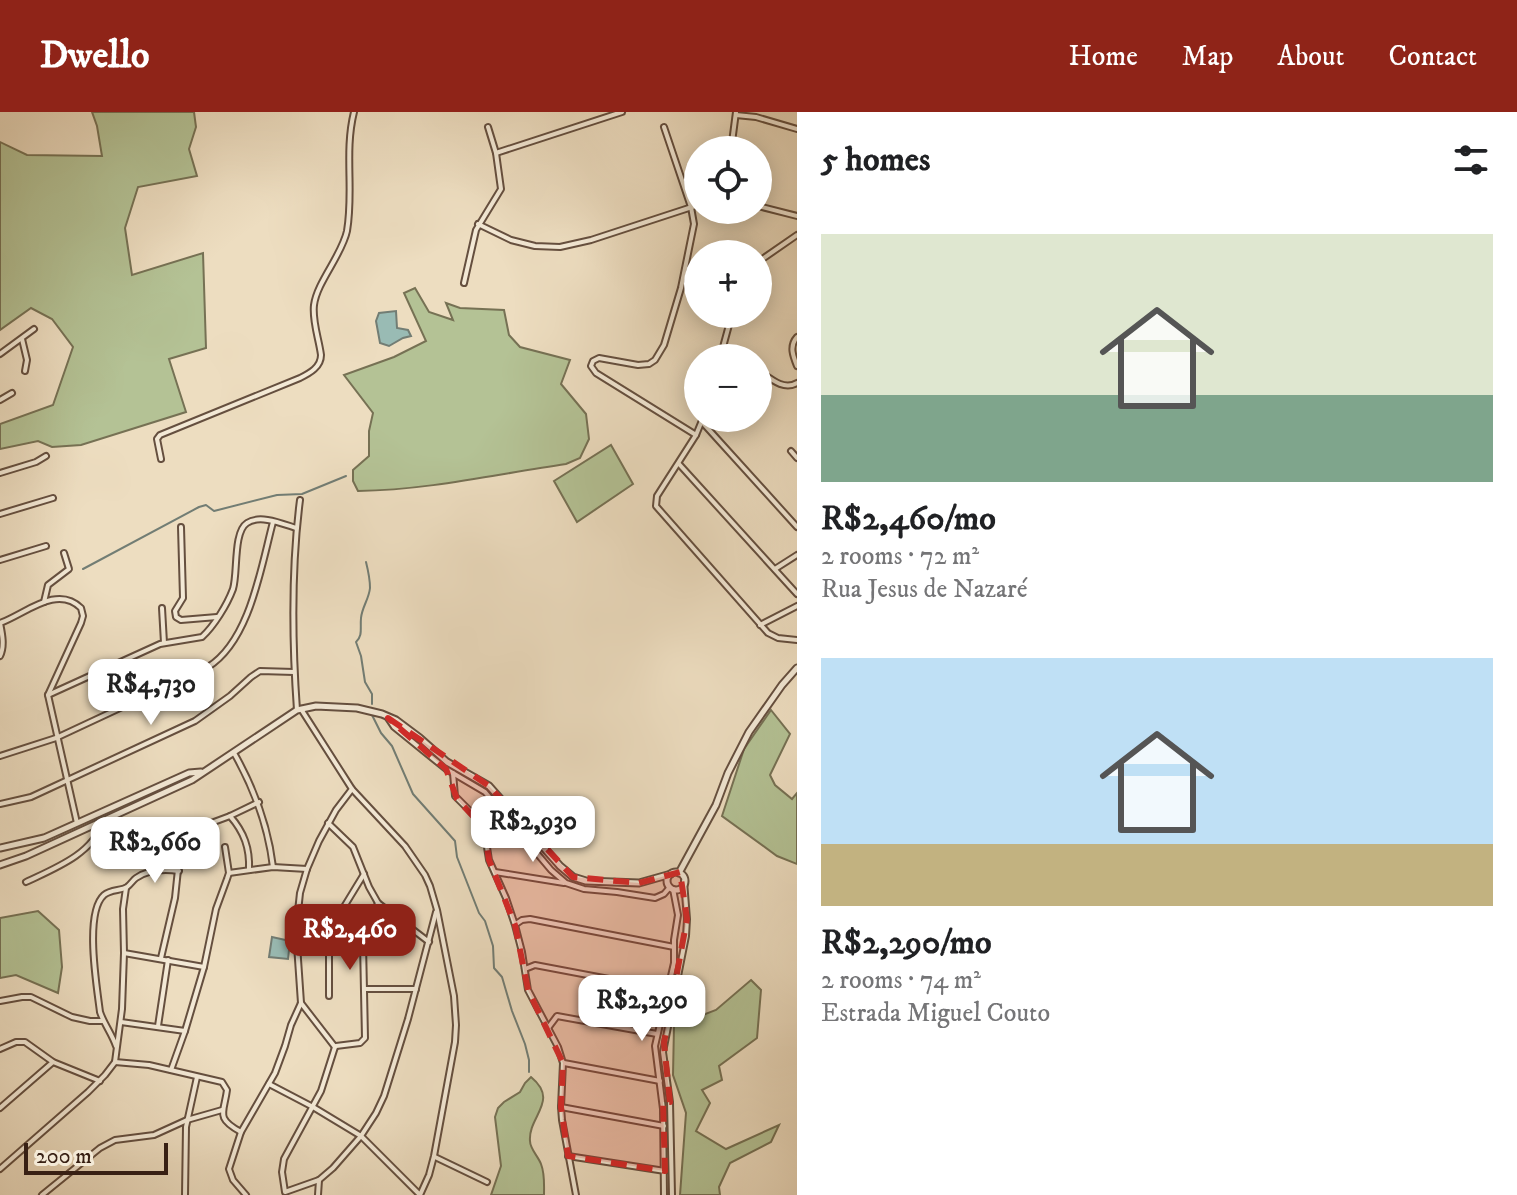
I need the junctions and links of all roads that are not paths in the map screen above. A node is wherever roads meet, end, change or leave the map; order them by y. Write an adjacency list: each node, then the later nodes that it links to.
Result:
1 (354, 112): 34 (street)
2 (622, 112): 8 (street)
3 (736, 114): 6 (street); 7 (street)
4 (488, 127): 8 (street)
5 (664, 127): 9 (street)
6 (797, 129)
7 (733, 136)
8 (496, 153): 13 (street)
9 (684, 186)
10 (684, 209): 13 (street)
11 (772, 210): 12 (street)
12 (797, 216)
13 (478, 224): 17 (street)
14 (694, 224): 30 (street)
15 (797, 235): 16 (street)
16 (772, 252)
17 (464, 283)
18 (34, 329): 20 (street)
19 (797, 337): 22 (street)
20 (22, 339): 21 (street); 23 (street)
21 (0, 354)
22 (797, 366)
23 (25, 371)
24 (772, 378): 25 (street)
25 (797, 383)
26 (12, 393): 27 (street)
27 (0, 400)
28 (697, 432): 30 (street)
29 (714, 432): 42 (street)
30 (696, 435): 35 (street)
31 (791, 451): 33 (street)
32 (46, 456): 36 (street)
33 (797, 458)
34 (161, 459)
35 (679, 464): 48 (street); 55 (street)
36 (0, 473)
37 (53, 498): 39 (street)
38 (300, 500): 43 (street)
39 (0, 514)
40 (273, 522): 43 (street); 53 (street); 64 (street)
41 (181, 527): 53 (street)
42 (797, 527)
43 (296, 528): 60 (street)
44 (46, 546): 47 (street)
45 (64, 553): 50 (street)
46 (797, 555): 48 (street)
47 (0, 560)
48 (775, 569): 49 (street)
49 (797, 594)
50 (44, 602): 54 (street); 61 (street)
51 (797, 606): 55 (street)
52 (162, 608): 57 (street)
53 (217, 617): 57 (street)
54 (0, 623): 58 (street)
55 (760, 625): 56 (street)
56 (797, 640)
57 (164, 643): 61 (street)
58 (0, 656)
59 (797, 668): 88 (street)
60 (294, 672): 62 (street); 69 (street)
61 (48, 695): 64 (street)
62 (299, 710): 63 (street); 65 (street); 70 (street)
63 (388, 718): 68 (street); 90 (street)
64 (56, 738): 66 (street); 69 (street)
65 (234, 753): 67 (street); 71 (street)
66 (0, 756)
67 (202, 772): 74 (street); 75 (street)
68 (453, 773): 86 (street); 93 (street)
69 (67, 781): 72 (street); 74 (street)
70 (352, 789): 76 (street); 97 (street)
71 (259, 802): 73 (street); 82 (street)
72 (0, 804)
73 (230, 816): 77 (street); 84 (street)
74 (77, 823): 79 (street)
75 (102, 823): 81 (street); 92 (street)
76 (328, 823): 83 (street); 89 (street)
77 (181, 841): 80 (street); 85 (street)
78 (225, 847): 87 (street)
79 (0, 848)
80 (164, 849)
81 (0, 865)
82 (273, 867): 83 (street); 84 (street)
83 (307, 869): 111 (street)
84 (249, 870): 87 (street)
85 (179, 871): 94 (street); 102 (street)
86 (495, 872): 93 (street); 98 (street)
87 (229, 873): 104 (street)
88 (679, 873): 90 (street); 91 (street)
89 (364, 874): 96 (street); 109 (street)
90 (671, 874): 95 (street)
91 (684, 881): 95 (street); 130 (street)
92 (26, 882)
93 (566, 883): 95 (street)
94 (126, 888): 101 (street); 112 (street)
95 (671, 888): 100 (street)
96 (378, 903): 99 (street); 106 (street)
97 (437, 910): 99 (street); 139 (street)
98 (515, 925): 100 (street); 105 (street)
99 (429, 942): 107 (street)
100 (674, 947): 108 (street)
101 (124, 953): 102 (street); 113 (street)
102 (161, 958): 103 (street)
103 (168, 960): 104 (street); 114 (street)
104 (204, 967): 116 (street)
105 (525, 969): 108 (street); 115 (street)
106 (365, 989): 107 (street); 118 (street)
107 (416, 989): 138 (street)
108 (667, 990): 117 (street)
109 (329, 996)
110 (0, 1001): 112 (street)
111 (301, 1003): 118 (street); 128 (street)
112 (103, 1021): 119 (street)
113 (121, 1022): 114 (street); 119 (street)
114 (158, 1026): 116 (street)
115 (548, 1028): 117 (street); 123 (street)
116 (185, 1031): 124 (street)
117 (657, 1034): 127 (street)
118 (335, 1047): 131 (street)
119 (117, 1048): 122 (street)
120 (0, 1049): 121 (street)
121 (53, 1062): 126 (street); 133 (street)
122 (115, 1062): 124 (street); 126 (street)
123 (563, 1063): 127 (street); 132 (street)
124 (171, 1070): 125 (street)
125 (197, 1077): 134 (street); 135 (street)
126 (100, 1081): 141 (street)
127 (660, 1081): 129 (street)
128 (269, 1084): 131 (street); 137 (street)
129 (662, 1102): 130 (street); 136 (street)
130 (670, 1102): 152 (street)
131 (313, 1107): 138 (street); 143 (street)
132 (561, 1107): 136 (street); 140 (street)
133 (0, 1108)
134 (222, 1110): 135 (street); 137 (street)
135 (187, 1120): 145 (street); 146 (street)
136 (664, 1126): 142 (street)
137 (241, 1132): 147 (street)
138 (361, 1136): 143 (street); 149 (street)
139 (434, 1156): 144 (street); 149 (street)
140 (568, 1156): 142 (street); 150 (street)
141 (0, 1169)
142 (665, 1171): 151 (street)
143 (319, 1180): 148 (street)
144 (487, 1182)
145 (42, 1195)
146 (185, 1195)
147 (246, 1195)
148 (318, 1195)
149 (420, 1195)
150 (576, 1195)
151 (664, 1195)
152 (672, 1195)

